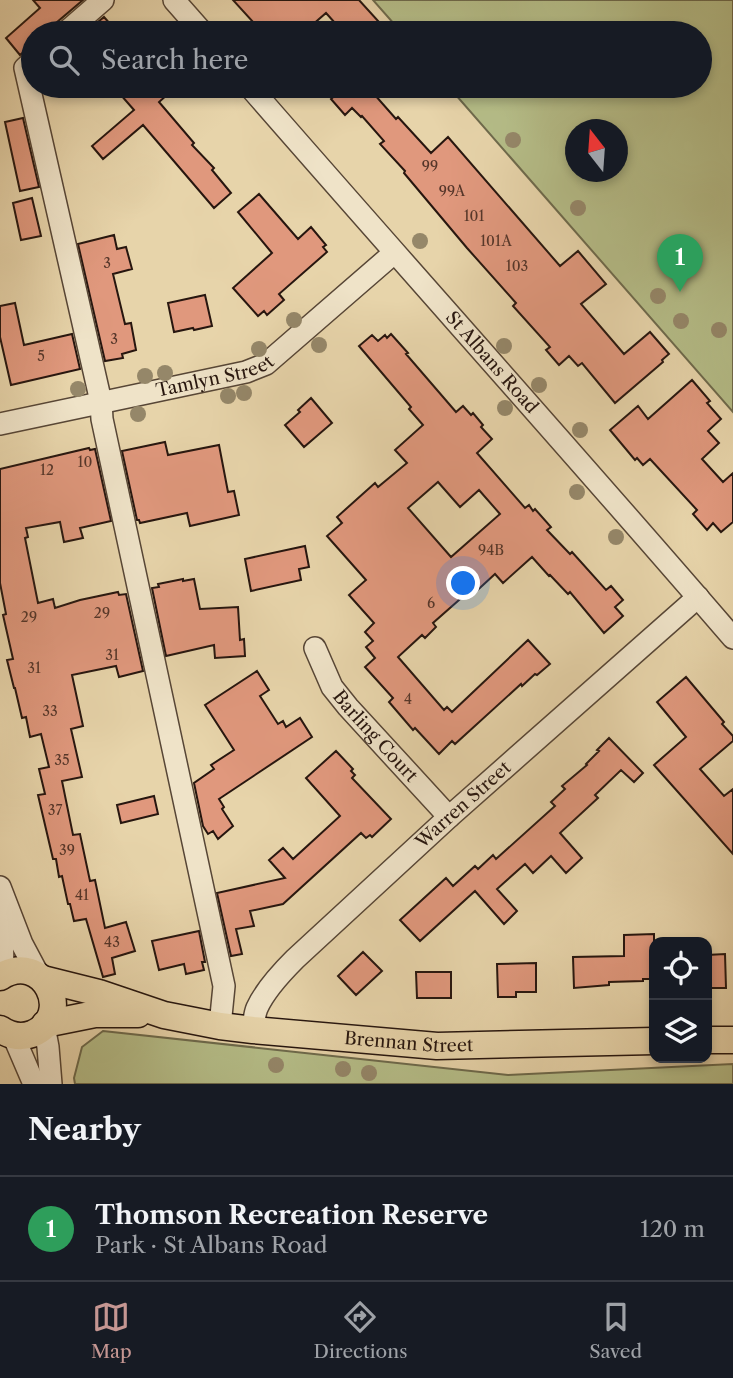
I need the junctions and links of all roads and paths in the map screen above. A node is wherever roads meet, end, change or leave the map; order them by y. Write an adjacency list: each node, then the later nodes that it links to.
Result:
1 (103, 0): 3 (street)
2 (174, 0): 4 (street)
3 (79, 21)
4 (192, 21)
5 (32, 98): 8 (street)
6 (259, 98): 7 (street, St Albans Road)
7 (394, 253): 8 (street, Tamlyn Street); 10 (street, St Albans Road)
8 (101, 402): 9 (street, Tamlyn Street); 19 (street)
9 (0, 424)
10 (698, 597): 11 (street, St Albans Road); 13 (street, Warren Street)
11 (733, 638)
12 (315, 648): 13 (street, Barling Court)
13 (449, 817): 20 (street, Warren Street)
14 (1, 890): 15 (street); 16 (street)
15 (1, 976): 16 (main road, Brennan Street)
16 (41, 978): 17 (main road, Brennan Street); 18 (main road)
17 (164, 1015): 18 (main road, Brennan Street); 19 (main road, Brennan Street)
18 (45, 1025): 21 (main road, Brennan Street); 26 (street)
19 (219, 1026): 20 (main road, Brennan Street)
20 (253, 1030): 24 (main road, Brennan Street)
21 (6, 1032): 25 (street)
22 (712, 1040): 23 (main road)
23 (733, 1040)
24 (649, 1041)
25 (34, 1084)
26 (51, 1084)

